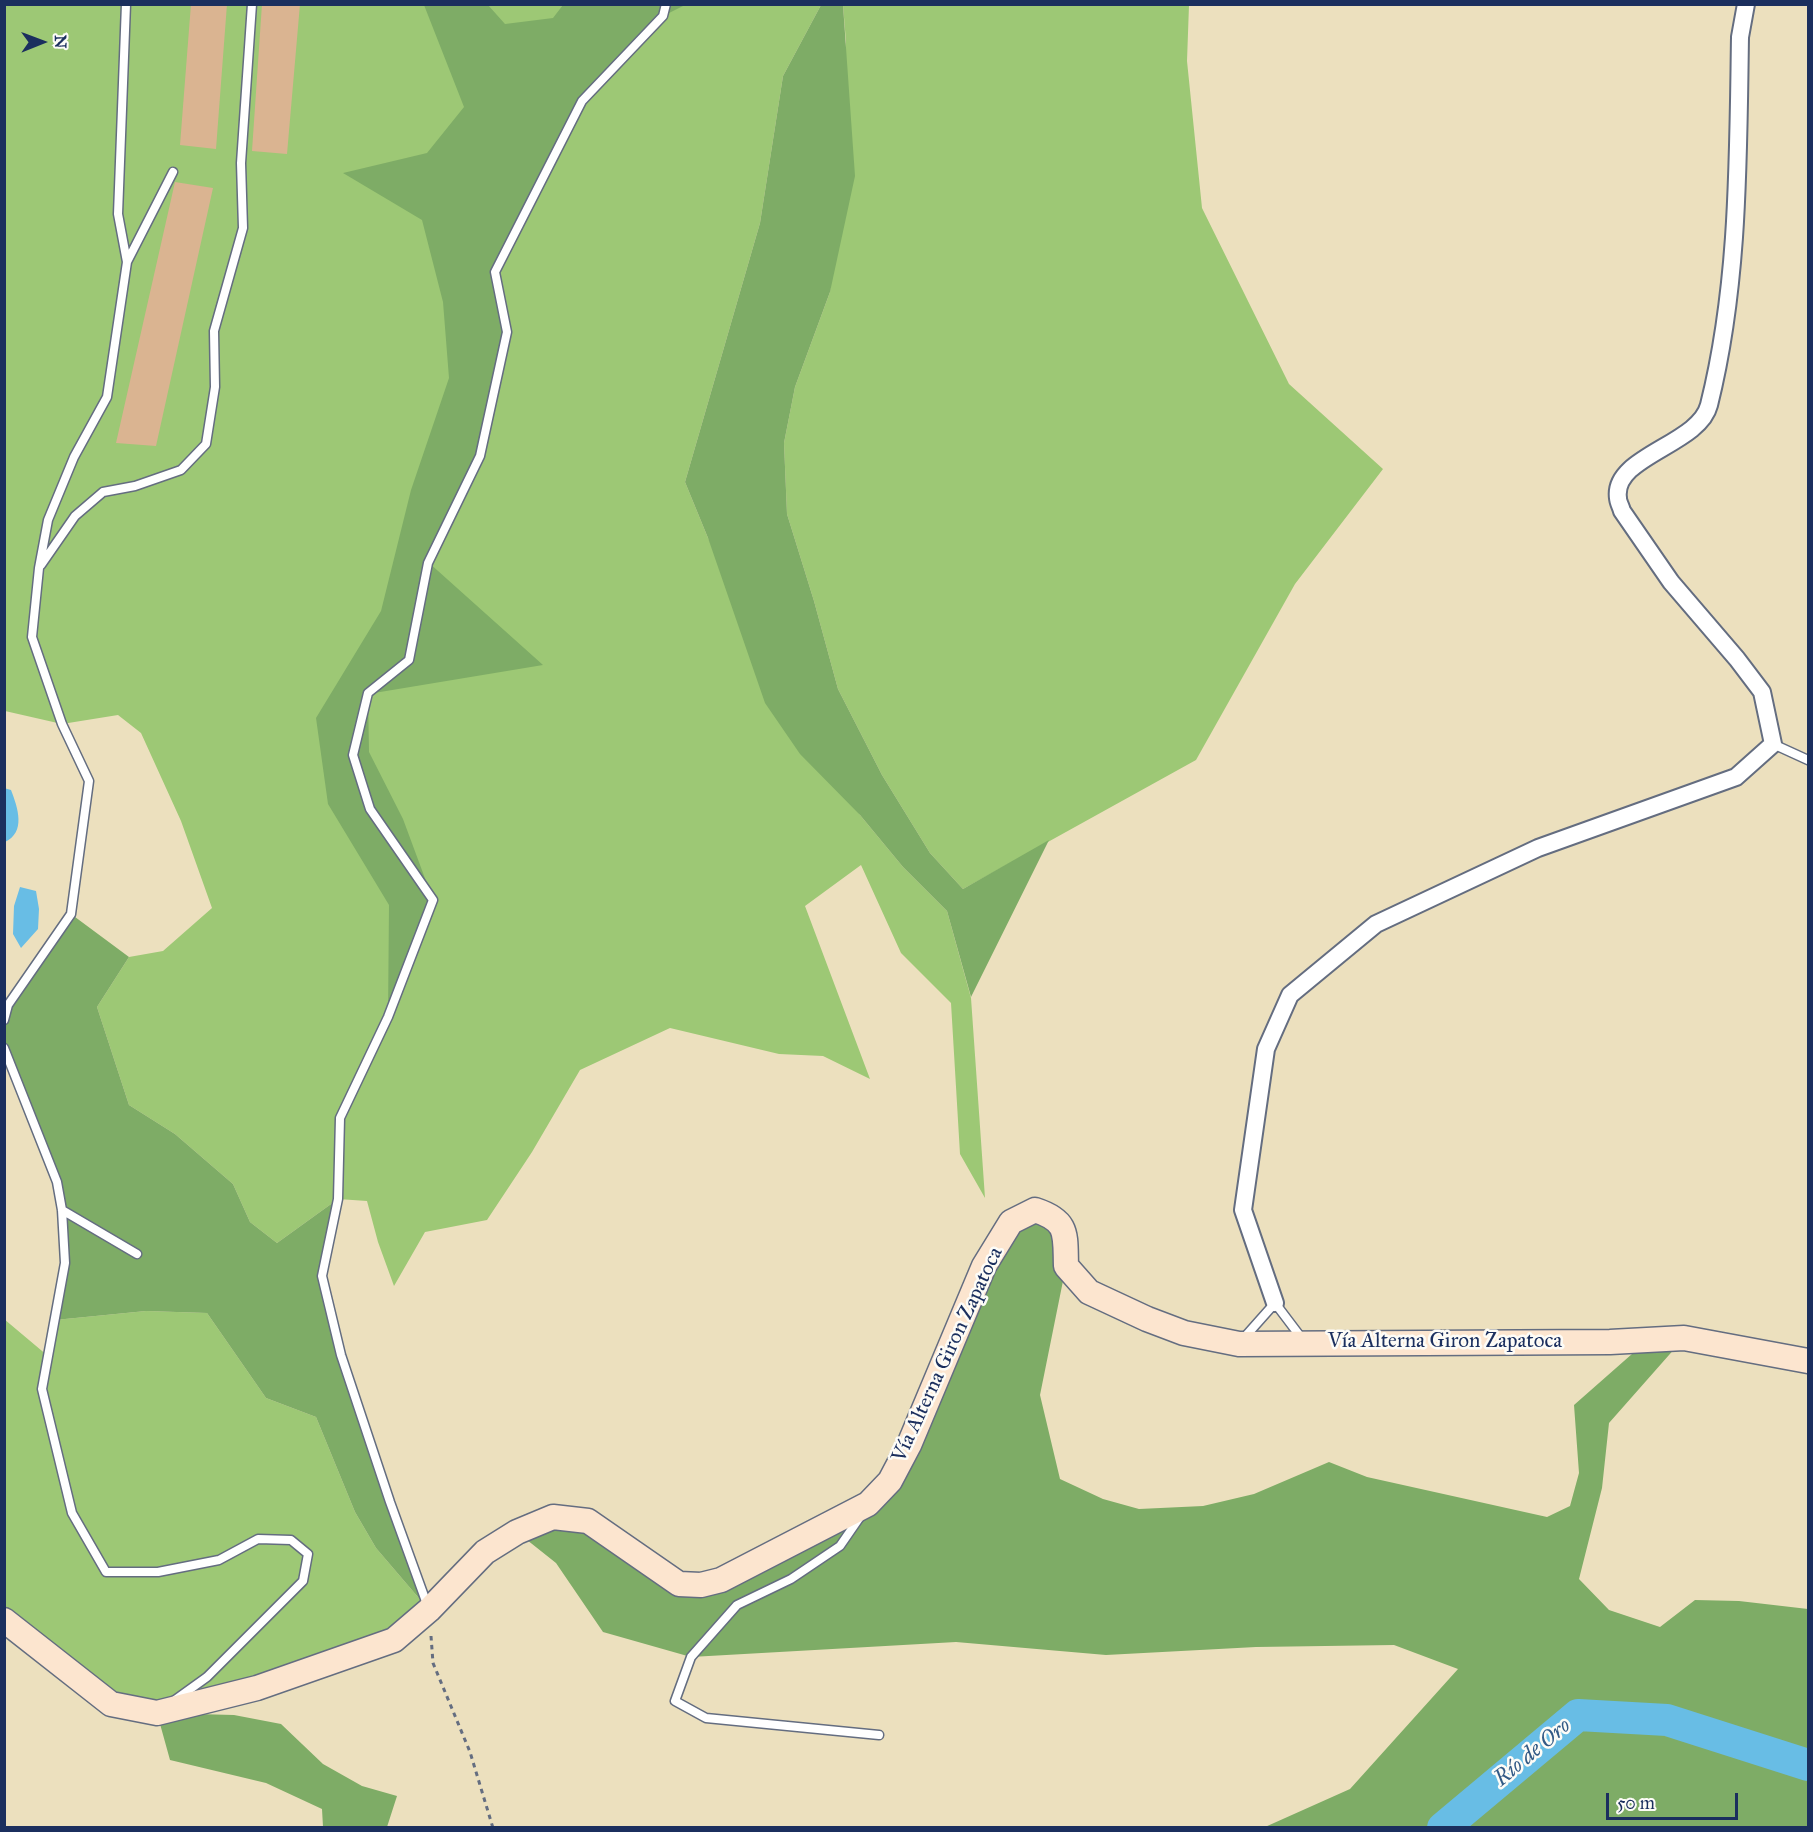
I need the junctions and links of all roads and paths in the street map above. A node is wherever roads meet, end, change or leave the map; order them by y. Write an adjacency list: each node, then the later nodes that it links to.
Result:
1 (126, 4): 8 (lane)
2 (252, 4): 9 (lane)
3 (666, 4): 21 (lane)
4 (1736, 4): 6 (lane)
5 (1746, 4): 6 (street)
6 (1740, 37): 10 (street)
7 (173, 171): 8 (lane)
8 (127, 262): 9 (lane)
9 (39, 568): 12 (lane)
10 (1773, 744): 11 (lane); 16 (street)
11 (1809, 760)
12 (4, 1020)
13 (4, 1048): 14 (lane)
14 (62, 1210): 15 (lane); 23 (lane)
15 (137, 1254)
16 (1275, 1303): 17 (lane); 18 (lane)
17 (1304, 1342): 18 (street, Vía Alterna Giron Zapatoca); 19 (street, Vía Alterna Giron Zapatoca)
18 (1239, 1344): 20 (street, Vía Alterna Giron Zapatoca)
19 (1809, 1361)
20 (868, 1504): 21 (street, Vía Alterna Giron Zapatoca); 24 (lane)
21 (429, 1610): 23 (street, Vía Alterna Giron Zapatoca); 25 (path)
22 (4, 1620): 23 (street, Vía Alterna Giron Zapatoca)
23 (156, 1713)
24 (879, 1735)
25 (493, 1827)

